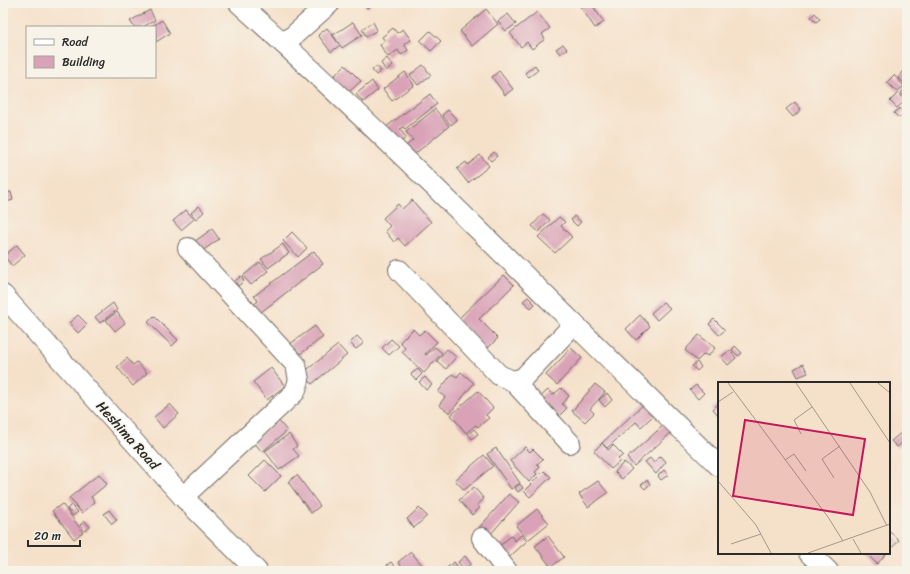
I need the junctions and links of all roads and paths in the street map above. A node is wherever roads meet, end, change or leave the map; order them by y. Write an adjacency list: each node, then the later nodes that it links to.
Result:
1 (239, 3): 3 (street)
2 (330, 3): 3 (street)
3 (284, 44): 7 (street)
4 (188, 248): 11 (street)
5 (398, 270): 8 (street)
6 (3, 295): 11 (street, Heshima Road)
7 (574, 324): 8 (street); 10 (street)
8 (513, 381): 9 (street)
9 (570, 443)
10 (718, 465)
11 (183, 497): 14 (street, Heshima Road)
12 (482, 538): 15 (street)
13 (810, 554): 16 (street)
14 (257, 571)
15 (507, 571)
16 (828, 571)

